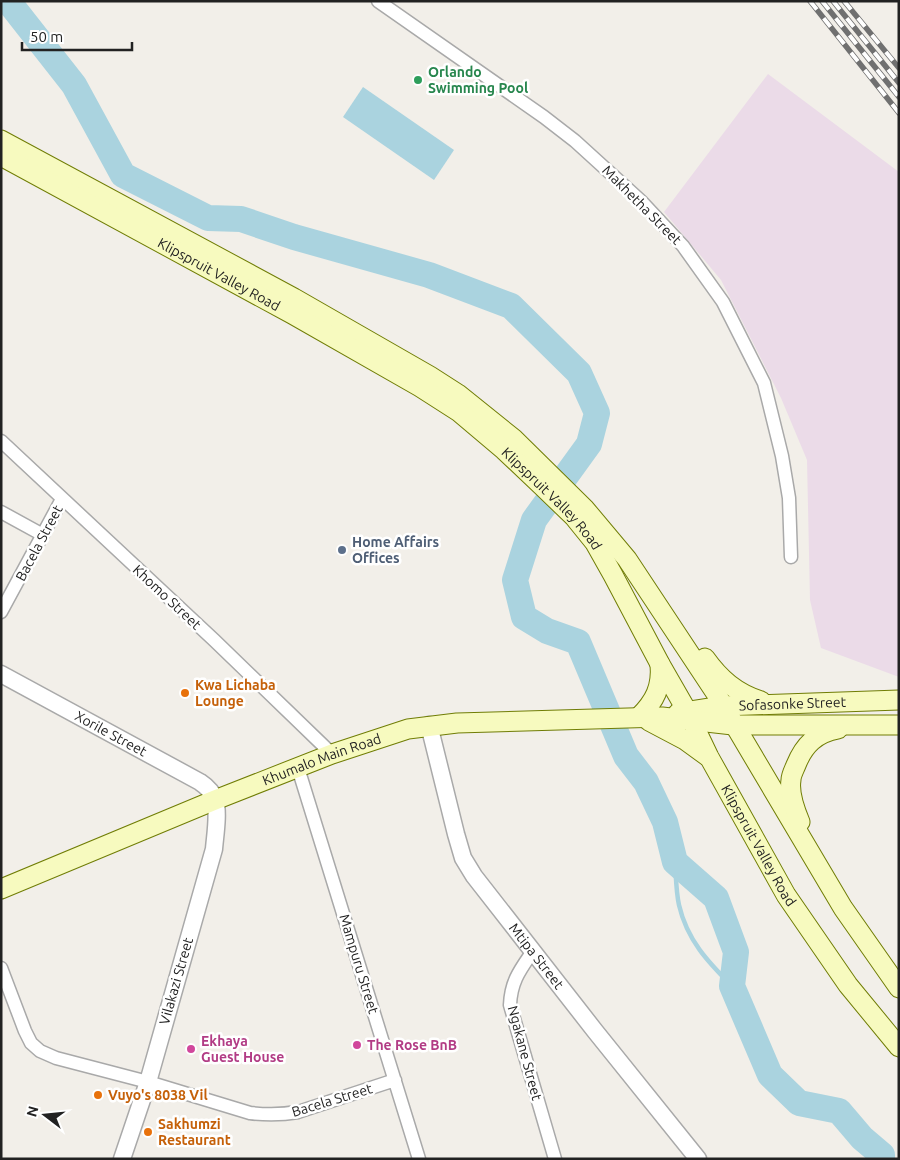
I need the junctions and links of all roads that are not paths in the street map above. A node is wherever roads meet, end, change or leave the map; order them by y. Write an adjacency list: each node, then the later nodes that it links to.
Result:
1 (378, 1): 10 (street, Makhetha Street)
2 (1, 140): 5 (main road, Klipspruit Valley Road)
3 (1, 156): 5 (main road, Klipspruit Valley Road)
4 (1, 441): 6 (street, Khomo Street)
5 (509, 444): 8 (main road, Klipspruit Valley Road)
6 (62, 499): 9 (street, Bacela Street); 24 (street, Khomo Street)
7 (1, 512): 9 (street)
8 (580, 513): 11 (main road, Klipspruit Valley Road); 13 (main road, Klipspruit Valley Road)
9 (43, 535): 12 (street, Bacela Street)
10 (791, 557)
11 (628, 559): 16 (main road); 17 (main road, Klipspruit Valley Road)
12 (1, 612)
13 (660, 664): 18 (main road, Klipspruit Valley Road); 19 (main road)
14 (1, 674): 27 (street, Xorile Street)
15 (899, 700): 16 (main road, Sofasonke Street)
16 (769, 704): 17 (main road, Sofasonke Street)
17 (722, 706): 18 (main road, Sofasonke Street); 20 (main road, Klipspruit Valley Road)
18 (690, 716): 19 (main road, Khumalo Main Road); 20 (main road, Sofasonke Street); 25 (main road, Klipspruit Valley Road)
19 (639, 717): 23 (main road, Khumalo Main Road); 25 (main road)
20 (734, 725): 21 (main road, Sofasonke Street); 28 (main road, Klipspruit Valley Road)
21 (861, 725): 22 (main road, Sofasonke Street); 28 (main road)
22 (899, 725)
23 (429, 726): 24 (main road, Khumalo Main Road); 30 (street, Mtipa Street)
24 (332, 754): 26 (main road, Khumalo Main Road)
25 (709, 757): 33 (main road, Klipspruit Valley Road)
26 (298, 768): 27 (main road, Khumalo Main Road); 34 (street, Mampuru Street)
27 (215, 800): 29 (main road, Khumalo Main Road); 35 (street, Vilakazi Street)
28 (820, 868): 32 (main road, Klipspruit Valley Road)
29 (1, 889)
30 (533, 951): 38 (street, Ngakane Street); 39 (street, Mtipa Street)
31 (1, 968): 35 (street, Bacela Street)
32 (899, 988)
33 (899, 1047)
34 (395, 1080): 35 (street, Bacela Street); 37 (street, Mampuru Street)
35 (148, 1082): 36 (street, Vilakazi Street)
36 (122, 1159)
37 (419, 1159)
38 (555, 1159)
39 (698, 1159)

